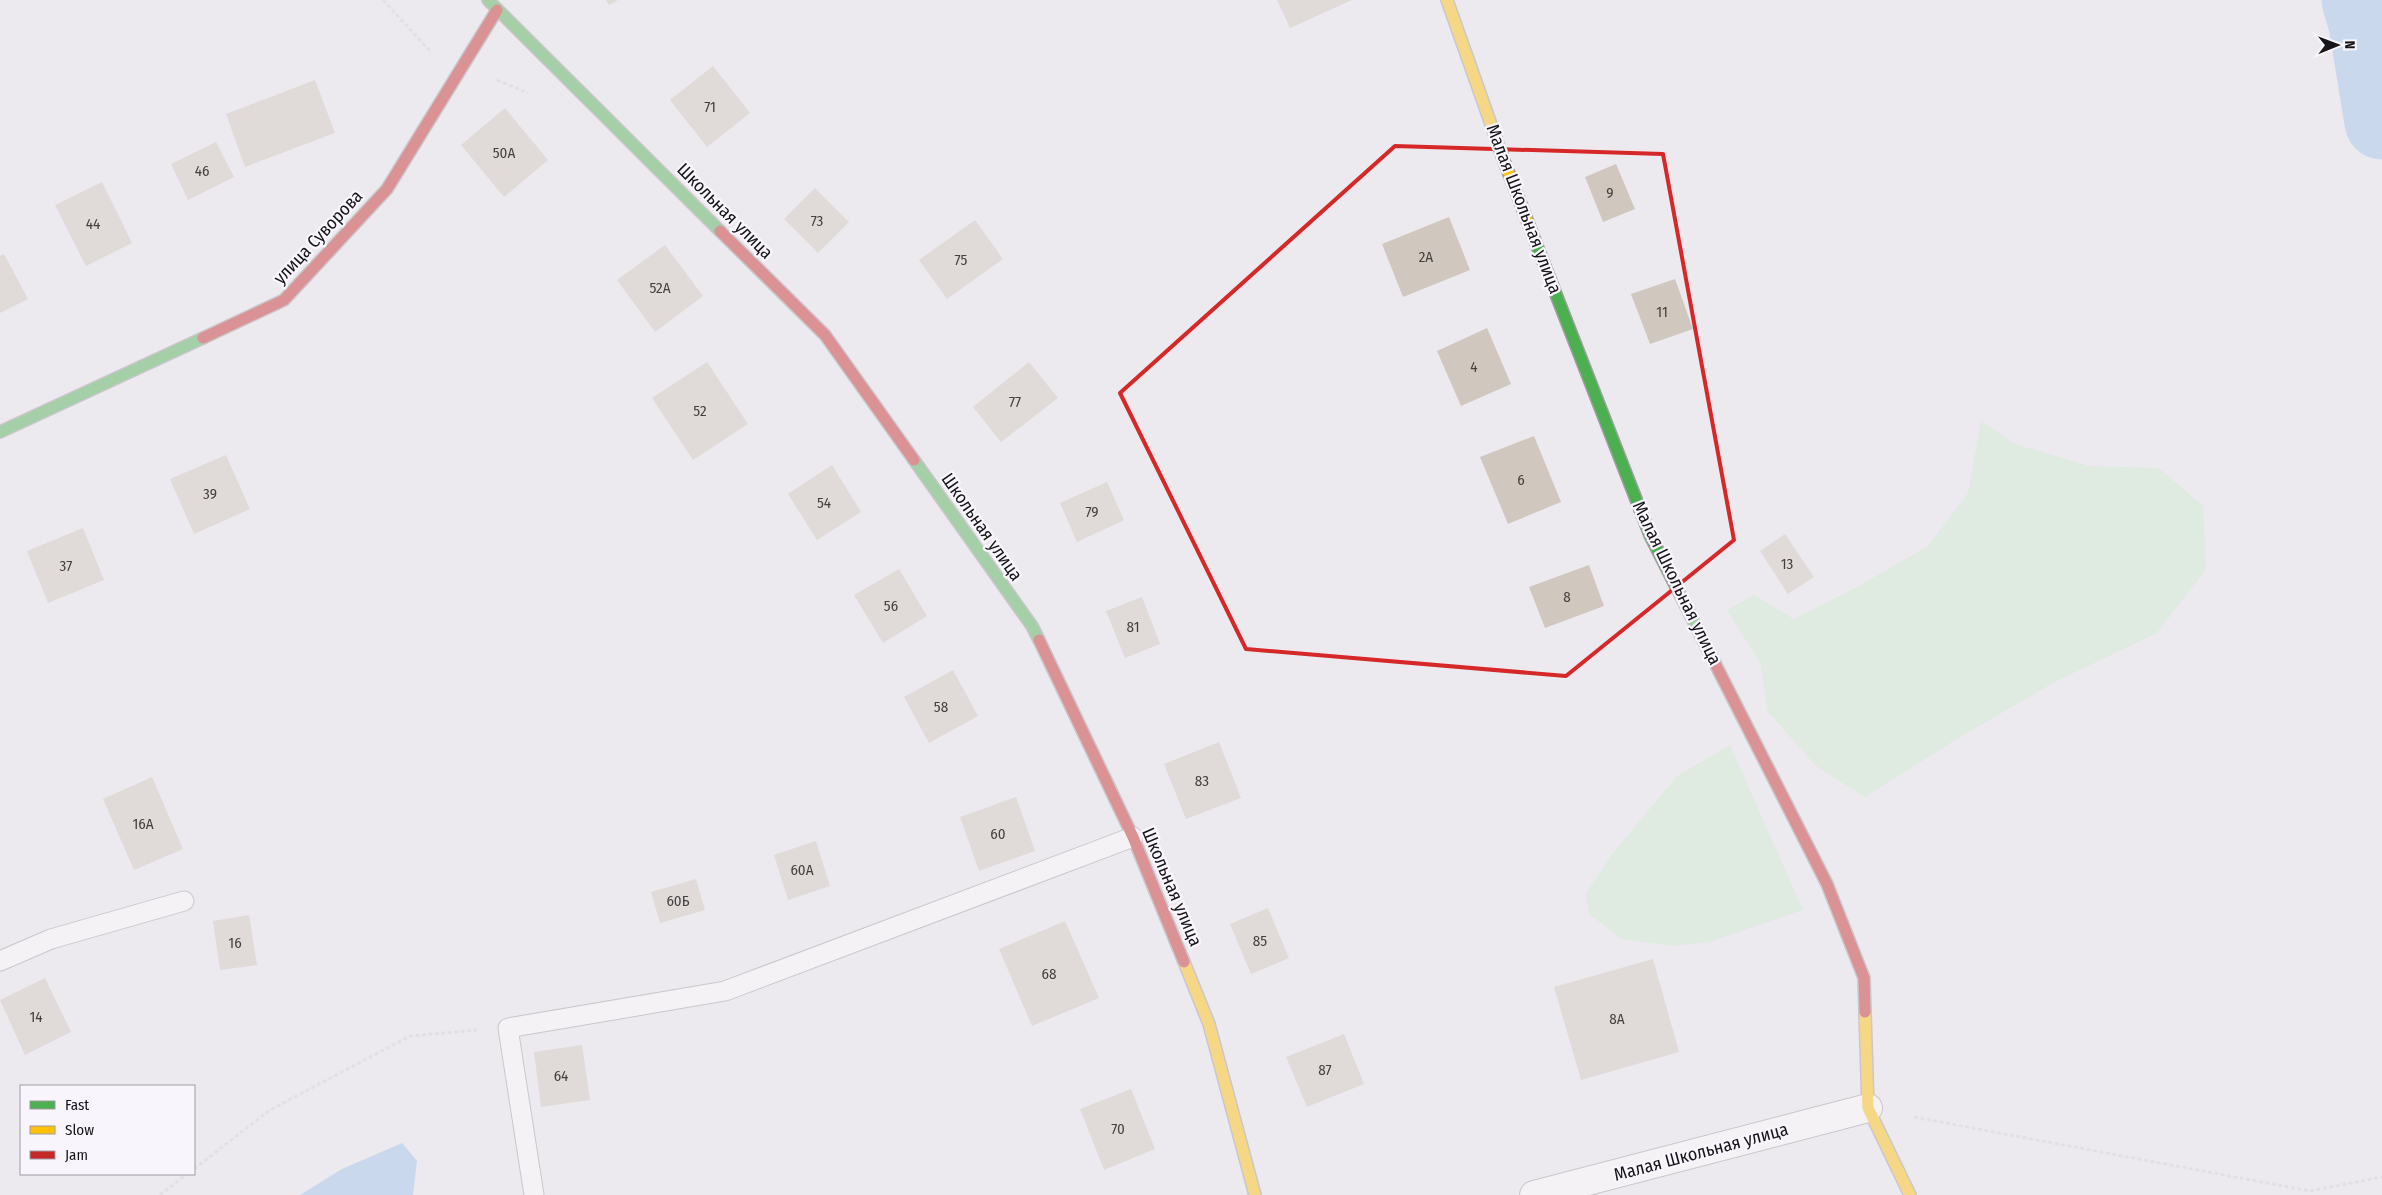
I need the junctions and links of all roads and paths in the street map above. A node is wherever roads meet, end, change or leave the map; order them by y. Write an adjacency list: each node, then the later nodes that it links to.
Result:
1 (384, 0): 5 (path)
2 (488, 0): 4 (street, Школьная улица)
3 (1447, 0): 12 (street, Малая Школьная улица)
4 (497, 10): 5 (street, улица Суворова); 8 (street, Школьная улица)
5 (463, 66): 6 (path); 7 (street, улица Суворова)
6 (537, 96)
7 (0, 432)
8 (1133, 837): 11 (lane); 18 (street, Школьная улица)
9 (184, 901): 10 (lane)
10 (0, 961)
11 (508, 1028): 13 (path); 17 (lane)
12 (1868, 1108): 15 (path); 19 (street, Малая Школьная улица); 20 (street, Малая Школьная улица)
13 (195, 1168)
14 (186, 1175): 16 (path)
15 (2382, 1177)
16 (160, 1195)
17 (534, 1195)
18 (1255, 1195)
19 (1534, 1195)
20 (1910, 1195)

